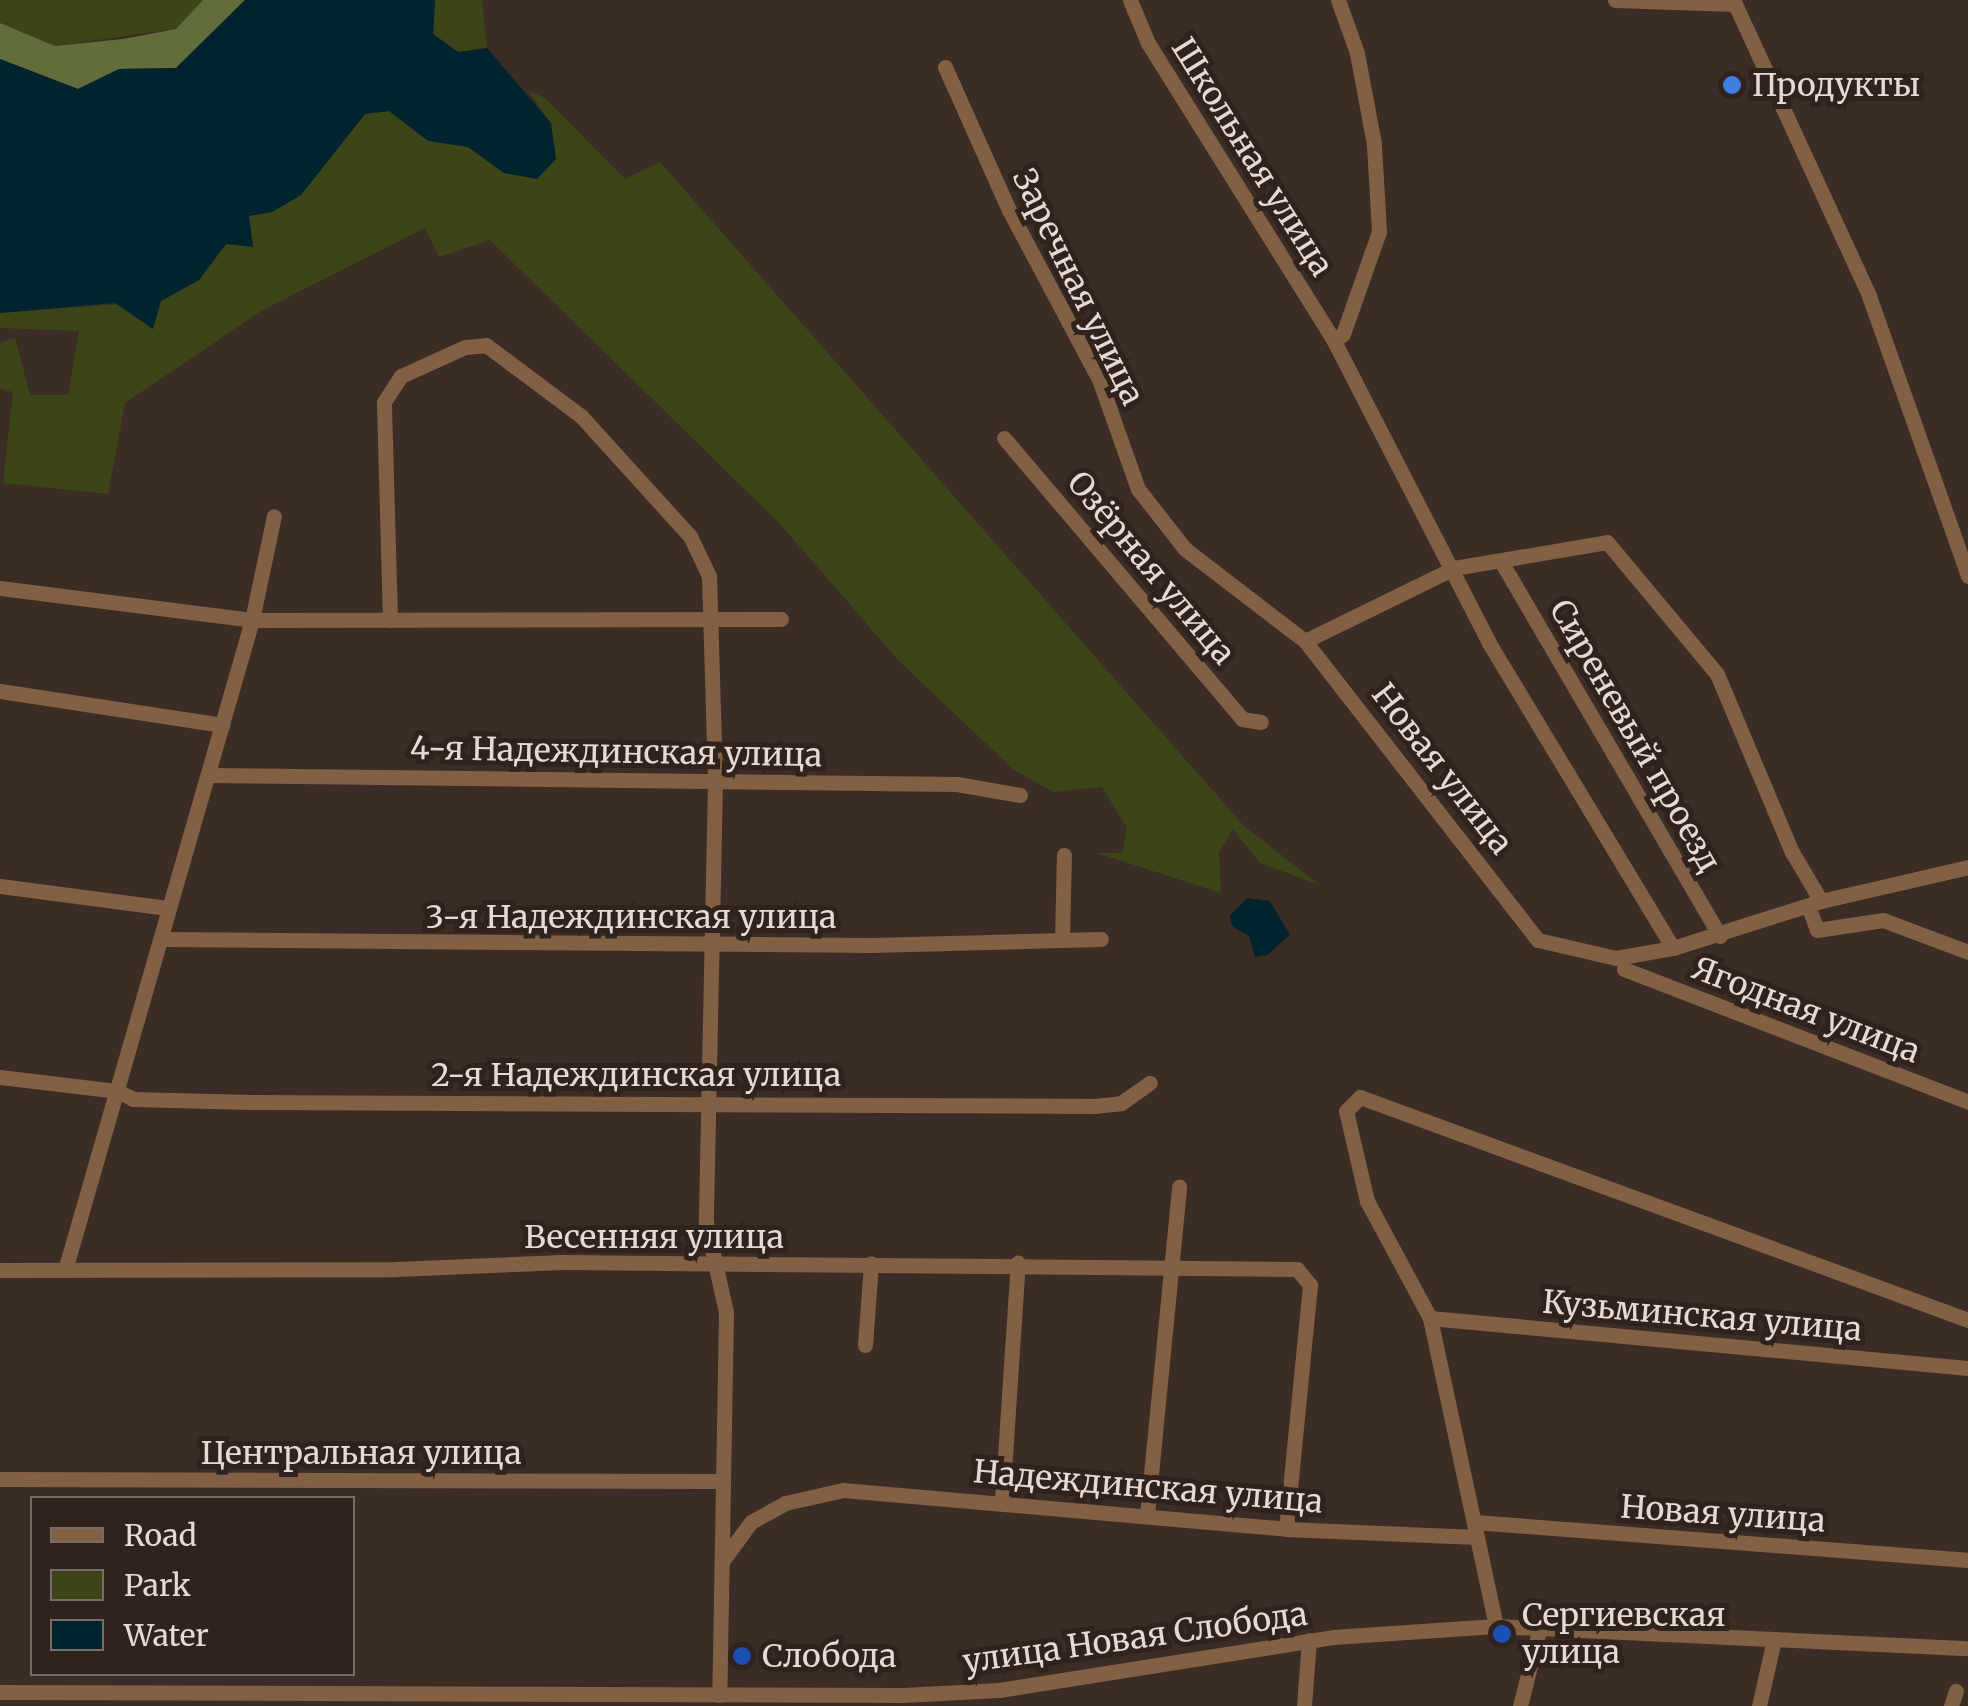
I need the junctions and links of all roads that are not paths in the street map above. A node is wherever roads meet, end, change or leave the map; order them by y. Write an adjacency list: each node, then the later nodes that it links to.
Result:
1 (1130, 0): 5 (street, Школьная улица)
2 (1338, 0): 5 (street, Школьная улица)
3 (1615, 0): 10 (street)
4 (945, 67): 16 (street, Заречная улица)
5 (1334, 340): 9 (street, Школьная улица)
6 (1004, 438): 18 (street, Озёрная улица)
7 (274, 516): 13 (street)
8 (1502, 564): 9 (street); 26 (street); 28 (street, Сиреневый проезд)
9 (1454, 568): 16 (street); 33 (street, Школьная улица)
10 (1968, 576)
11 (0, 588): 13 (street)
12 (781, 619): 15 (street)
13 (252, 620): 14 (street); 19 (street)
14 (390, 620): 15 (street); 15 (street)
15 (716, 623): 21 (street)
16 (1305, 640): 33 (street, Новая улица)
17 (0, 691): 19 (street)
18 (1261, 722)
19 (222, 725): 20 (street)
20 (209, 775): 21 (street, 4-я Надеждинская улица); 27 (street)
21 (715, 783): 22 (street, 4-я Надеждинская улица); 32 (street)
22 (1020, 796)
23 (1064, 855): 31 (street)
24 (1968, 867): 26 (street, Новая улица)
25 (0, 886): 27 (street)
26 (1815, 905): 28 (street, Новая улица); 34 (street)
27 (168, 908): 29 (street)
28 (1720, 936): 33 (street, Новая улица)
29 (162, 939): 32 (street, 3-я Надеждинская улица); 38 (street)
30 (1101, 939): 31 (street, 3-я Надеждинская улица)
31 (1062, 940): 32 (street, 3-я Надеждинская улица)
32 (711, 945): 40 (street)
33 (1673, 948)
34 (1968, 952)
35 (1624, 969): 39 (street, Ягодная улица)
36 (0, 1077): 38 (street, 2-я Надеждинская улица)
37 (1150, 1083): 40 (street, 2-я Надеждинская улица)
38 (118, 1091): 40 (street, 2-я Надеждинская улица); 47 (street)
39 (1968, 1102)
40 (710, 1104): 44 (street)
41 (1178, 1186): 45 (street)
42 (871, 1263): 43 (street, Весенняя улица); 44 (street, Весенняя улица); 50 (street)
43 (1018, 1263): 45 (street, Весенняя улица); 54 (street)
44 (716, 1265): 47 (street, Весенняя улица); 53 (street)
45 (1172, 1266): 55 (street); 56 (street, Весенняя улица)
46 (0, 1270): 47 (street, Весенняя улица)
47 (65, 1270)
48 (1430, 1318): 49 (street); 51 (street, Кузьминская улица); 57 (street)
49 (1968, 1320)
50 (865, 1345)
51 (1968, 1368)
52 (0, 1479): 53 (street, Центральная улица)
53 (722, 1481): 58 (street)
54 (1002, 1501): 55 (street, Надеждинская улица); 58 (street, Надеждинская улица)
55 (1147, 1515): 56 (street, Надеждинская улица)
56 (1286, 1529): 57 (street, Надеждинская улица)
57 (1476, 1530): 59 (street, Новая улица); 60 (street)
58 (723, 1560): 66 (street)
59 (1968, 1560)
60 (1496, 1626): 61 (street); 62 (street, улица Новая Слобода)
61 (1540, 1627): 63 (street); 70 (street)
62 (1309, 1640): 68 (street, улица Новая Слобода); 69 (street)
63 (1773, 1644): 64 (street); 71 (street)
64 (1968, 1648)
65 (0, 1692): 67 (street)
66 (719, 1695): 67 (street); 68 (street, улица Новая Слобода)
67 (579, 1700)
68 (902, 1700)
69 (1304, 1706)
70 (1520, 1706)
71 (1760, 1706)

